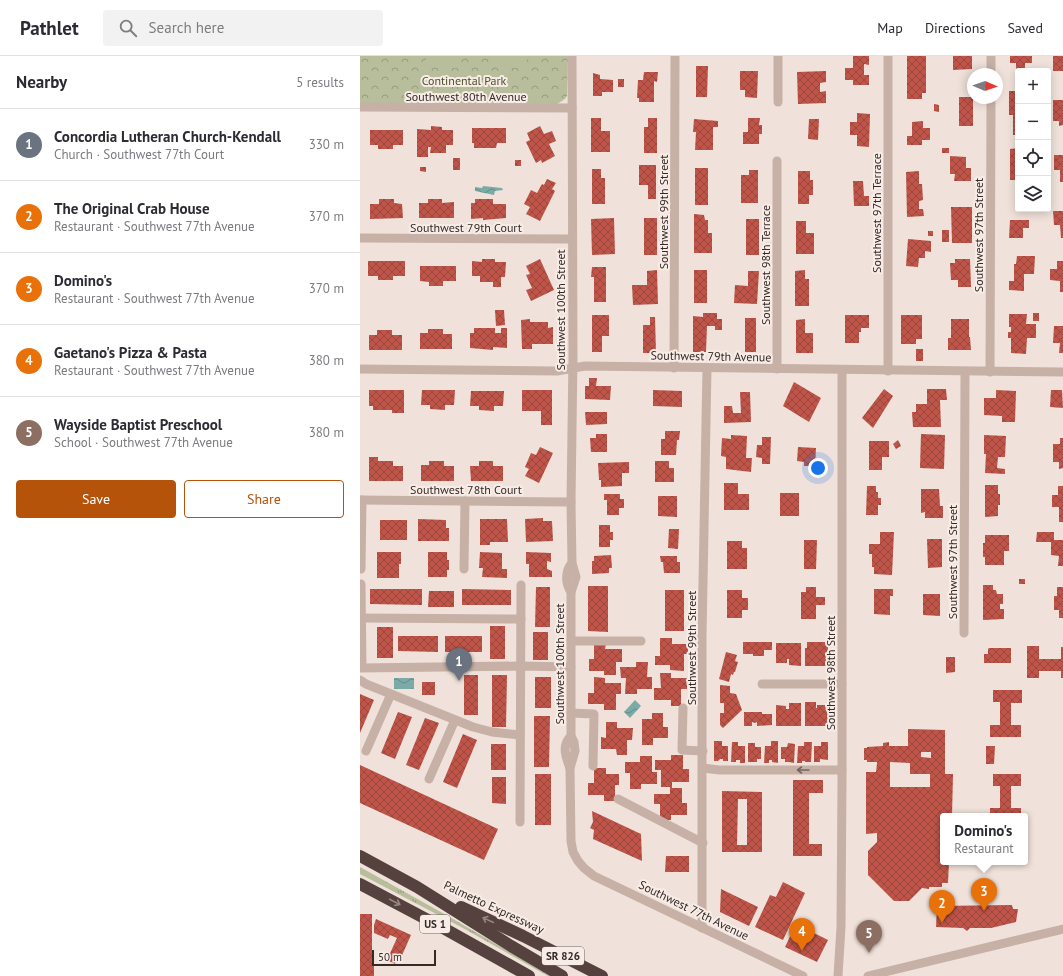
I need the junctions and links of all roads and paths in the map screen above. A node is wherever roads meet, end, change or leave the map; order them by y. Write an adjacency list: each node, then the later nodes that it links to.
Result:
1 (572, 56): 10 (street, Southwest 100th Street)
2 (675, 56): 15 (street, Southwest 99th Street)
3 (778, 56): 7 (street)
4 (888, 56): 20 (street, Southwest 97th Terrace)
5 (991, 56): 6 (street)
6 (991, 68)
7 (778, 102)
8 (990, 104): 22 (street, Southwest 97th Street)
9 (360, 107): 10 (street, Southwest 80th Avenue)
10 (572, 108): 13 (street, Southwest 100th Street)
11 (777, 161): 18 (street, Southwest 98th Terrace)
12 (360, 238): 13 (street, Southwest 79th Court)
13 (572, 239): 14 (street, Southwest 100th Street)
14 (572, 368): 15 (street, Southwest 79th Avenue); 17 (street, Southwest 79th Avenue); 26 (street, Southwest 100th Street)
15 (674, 368): 16 (street, Southwest 79th Avenue)
16 (706, 368): 18 (street, Southwest 79th Avenue); 48 (street, Southwest 99th Street)
17 (360, 369)
18 (777, 369): 19 (street, Southwest 79th Avenue)
19 (842, 371): 20 (street, Southwest 79th Avenue); 41 (street, Southwest 98th Street)
20 (888, 371): 21 (street, Southwest 79th Avenue)
21 (965, 372): 22 (street, Southwest 79th Avenue); 33 (street, Southwest 97th Street)
22 (990, 372): 23 (street, Southwest 79th Avenue)
23 (1063, 372)
24 (361, 500): 25 (street, Southwest 78th Court); 27 (street)
25 (465, 501): 26 (street, Southwest 78th Court); 28 (street)
26 (571, 502): 34 (street, Southwest 100th Street)
27 (361, 569)
28 (464, 569)
29 (361, 584): 31 (street)
30 (521, 585): 32 (street)
31 (362, 618): 32 (street); 38 (street)
32 (521, 619): 36 (street)
33 (964, 633)
34 (571, 640): 35 (street); 37 (street, Southwest 100th Street)
35 (641, 641)
36 (520, 666): 37 (street); 38 (street); 46 (street)
37 (571, 667): 44 (street, Southwest 100th Street)
38 (361, 668)
39 (360, 680): 42 (street)
40 (762, 684): 41 (street)
41 (842, 684): 51 (street, Southwest 98th Street)
42 (391, 694): 45 (street); 47 (street)
43 (683, 708): 48 (street)
44 (571, 713): 49 (street); 57 (street, Southwest 100th Street)
45 (455, 720): 46 (street); 52 (street)
46 (520, 735): 54 (street)
47 (366, 751)
48 (703, 751): 50 (street, Southwest 99th Street)
49 (593, 766)
50 (703, 768): 51 (street, one-way to 50); 55 (street, Southwest 99th Street)
51 (842, 770): 66 (street, Southwest 98th Street)
52 (429, 780)
53 (618, 799): 55 (street)
54 (520, 822)
55 (703, 843): 60 (street, Southwest 99th Street)
56 (360, 856): 59 (highway, US 1)
57 (578, 861): 60 (street, Southwest 77th Avenue)
58 (360, 884): 62 (highway, US 1, one-way to 62)
59 (417, 887): 63 (highway, US 1); 64 (highway, Palmetto Expressway / SR 826, one-way to 59)
60 (702, 928): 65 (street, Southwest 77th Avenue)
61 (1063, 929): 67 (street)
62 (529, 976)
63 (562, 976)
64 (602, 976)
65 (803, 976)
66 (838, 976)
67 (868, 976)

